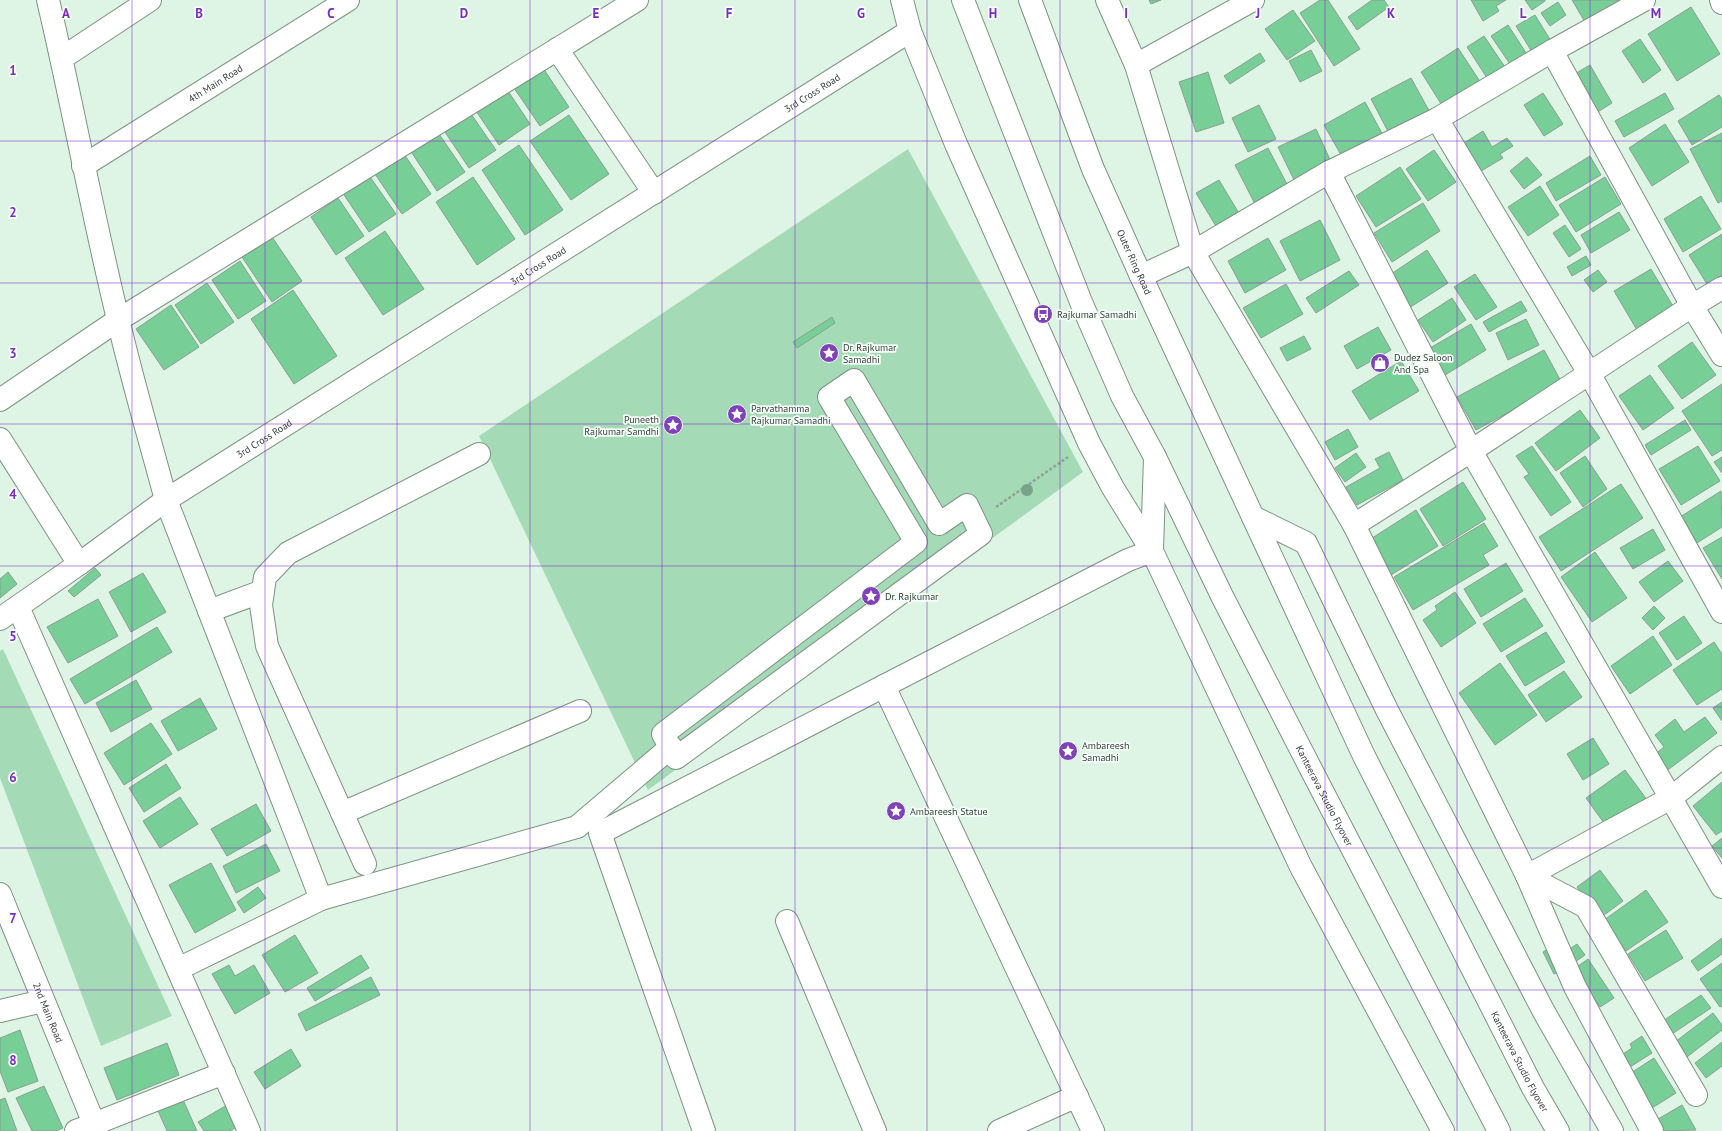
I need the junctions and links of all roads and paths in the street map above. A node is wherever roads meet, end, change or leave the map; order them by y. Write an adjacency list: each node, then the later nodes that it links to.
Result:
1 (48, 0): 16 (main road)
2 (150, 0): 16 (main road)
3 (348, 0): 19 (main road, 4th Main Road)
4 (637, 0): 14 (main road)
5 (902, 0): 13 (main road)
6 (963, 0): 33 (main road)
7 (1030, 0): 23 (main road, Outer Ring Road)
8 (1107, 0): 17 (main road)
9 (1254, 0): 17 (main road)
10 (1644, 0): 15 (main road)
11 (1721, 0): 12 (main road)
12 (1722, 3)
13 (910, 31): 21 (main road, 3rd Cross Road); 39 (main road)
14 (557, 49): 21 (main road); 26 (main road)
15 (1552, 51): 18 (main road); 25 (main road)
16 (62, 58): 19 (main road)
17 (1136, 65): 22 (main road)
18 (1437, 119): 20 (main road); 28 (main road)
19 (83, 166): 26 (main road)
20 (1329, 172): 22 (main road); 31 (main road)
21 (654, 193): 36 (main road, 3rd Cross Road)
22 (1193, 252): 23 (main road); 38 (main road)
23 (1141, 276): 37 (main road, Outer Ring Road)
24 (1722, 288): 25 (main road)
25 (1692, 306): 27 (main road); 28 (main road)
26 (118, 320): 29 (main road); 36 (main road)
27 (1722, 355)
28 (1589, 373): 31 (main road); 43 (main road)
29 (0, 400)
30 (0, 439): 40 (main road)
31 (1471, 451): 38 (main road); 49 (main road)
32 (479, 454): 41 (main road)
33 (1155, 457): 39 (main road); 70 (main road, Kanteerava Studio Flyover)
34 (1065, 459): 35 (path)
35 (1030, 484)
36 (166, 500): 40 (main road, 3rd Cross Road); 42 (main road)
37 (1253, 517): 71 (main road, Kanteerava Studio Flyover); 72 (main road)
38 (1354, 525): 52 (main road)
39 (1152, 550): 45 (main road); 69 (main road)
40 (79, 564): 44 (main road, 3rd Cross Road)
41 (263, 591): 42 (main road); 50 (main road)
42 (210, 612): 55 (main road)
43 (1722, 612)
44 (9, 613): 57 (main road)
45 (884, 686): 62 (main road); 65 (main road)
46 (580, 711): 50 (main road)
47 (671, 747): 47 (main road); 55 (main road)
48 (1722, 757): 49 (main road)
49 (1671, 798): 52 (main road); 53 (main road)
50 (342, 813): 51 (main road)
51 (365, 864)
52 (1527, 876): 61 (main road); 73 (main road)
53 (1722, 887)
54 (0, 894): 58 (main road, 2nd Main Road)
55 (321, 899): 57 (main road)
56 (787, 921): 66 (main road)
57 (178, 969): 60 (main road)
58 (43, 1001): 59 (main road); 63 (main road, 2nd Main Road)
59 (0, 1011)
60 (224, 1073): 63 (main road); 64 (main road)
61 (1696, 1095)
62 (1077, 1096): 67 (main road); 68 (main road)
63 (89, 1129)
64 (249, 1131)
65 (704, 1131)
66 (875, 1131)
67 (999, 1131)
68 (1093, 1131)
69 (1443, 1131)
70 (1499, 1131)
71 (1558, 1131)
72 (1612, 1131)
73 (1652, 1131)

